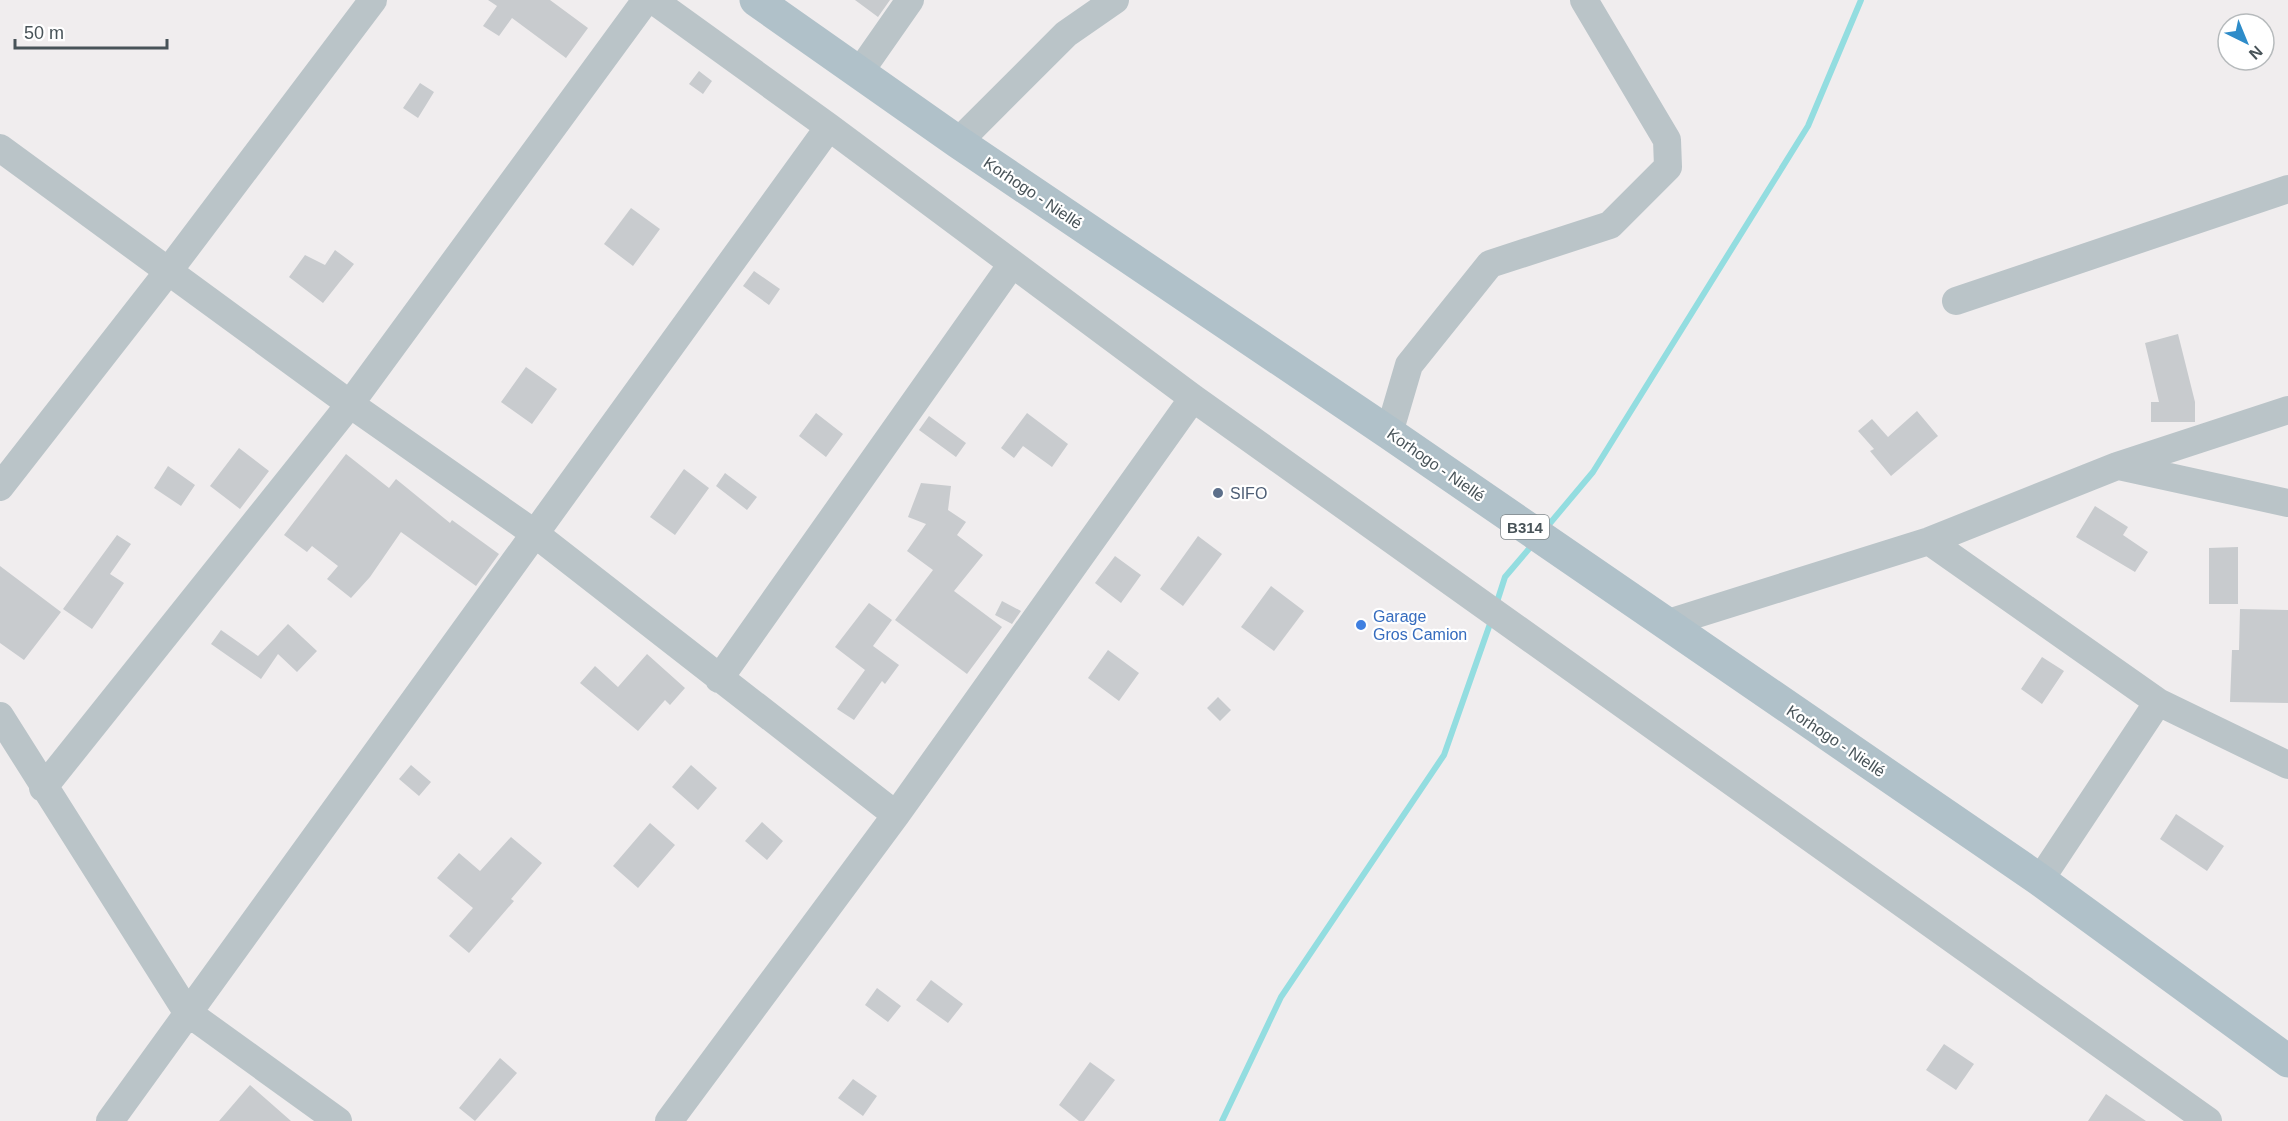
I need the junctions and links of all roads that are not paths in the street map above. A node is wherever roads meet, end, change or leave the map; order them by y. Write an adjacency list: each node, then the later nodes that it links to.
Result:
1 (373, 0): 14 (street)
2 (646, 0): 17 (street)
3 (653, 0): 9 (street)
4 (756, 0): 8 (main road, Korhogo - Niellé / B314)
5 (910, 0): 8 (street)
6 (1115, 0): 10 (street)
7 (1584, 0): 19 (street)
8 (858, 73): 10 (main road, Korhogo - Niellé / B314)
9 (829, 127): 13 (street); 23 (street)
10 (958, 142): 19 (main road, Korhogo - Niellé / B314)
11 (0, 148): 14 (street)
12 (2288, 189): 15 (street)
13 (1012, 264): 16 (street); 26 (street)
14 (167, 273): 17 (street); 21 (street)
15 (1956, 301)
16 (1193, 398): 31 (street); 38 (street)
17 (350, 404): 23 (street); 30 (street)
18 (2288, 410): 20 (street)
19 (1389, 433): 25 (main road, Korhogo - Niellé / B314)
20 (2117, 466): 22 (street); 24 (street)
21 (0, 487)
22 (2288, 503)
23 (534, 533): 26 (street); 33 (street)
24 (1929, 541): 25 (street); 27 (street)
25 (1665, 624): 32 (main road, Korhogo - Niellé / B314)
26 (719, 680): 31 (street)
27 (2158, 702): 29 (street); 32 (street)
28 (0, 716): 30 (street)
29 (2288, 765)
30 (43, 788): 33 (street)
31 (896, 815): 37 (street)
32 (2040, 880): 34 (main road, Korhogo - Niellé / B314)
33 (186, 1012): 35 (street); 36 (street)
34 (2288, 1061)
35 (110, 1121)
36 (338, 1121)
37 (669, 1121)
38 (2208, 1121)

